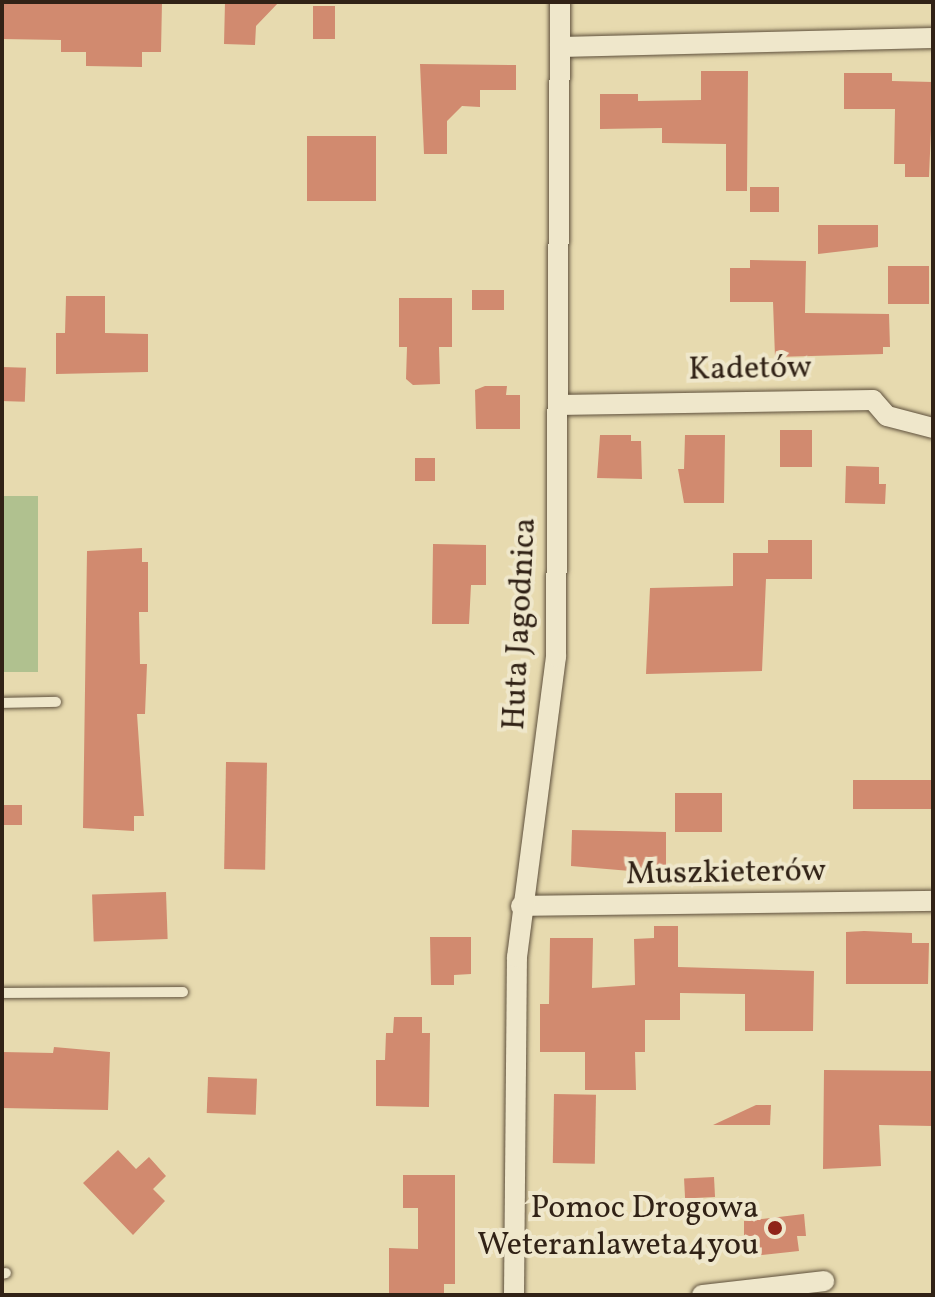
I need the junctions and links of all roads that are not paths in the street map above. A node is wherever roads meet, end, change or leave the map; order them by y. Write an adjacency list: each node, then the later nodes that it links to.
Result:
1 (560, 2): 3 (street, Huta Jagodnica)
2 (933, 38): 3 (street)
3 (560, 47): 4 (street, Huta Jagodnica)
4 (558, 405): 5 (street, Kadetów); 9 (street, Huta Jagodnica)
5 (933, 428)
6 (56, 702): 7 (lane)
7 (2, 703)
8 (933, 901): 9 (street, Muszkieterów)
9 (521, 906): 13 (street, Huta Jagodnica)
10 (183, 992): 11 (lane)
11 (2, 993)
12 (824, 1281): 14 (street)
13 (514, 1295)
14 (702, 1295)

